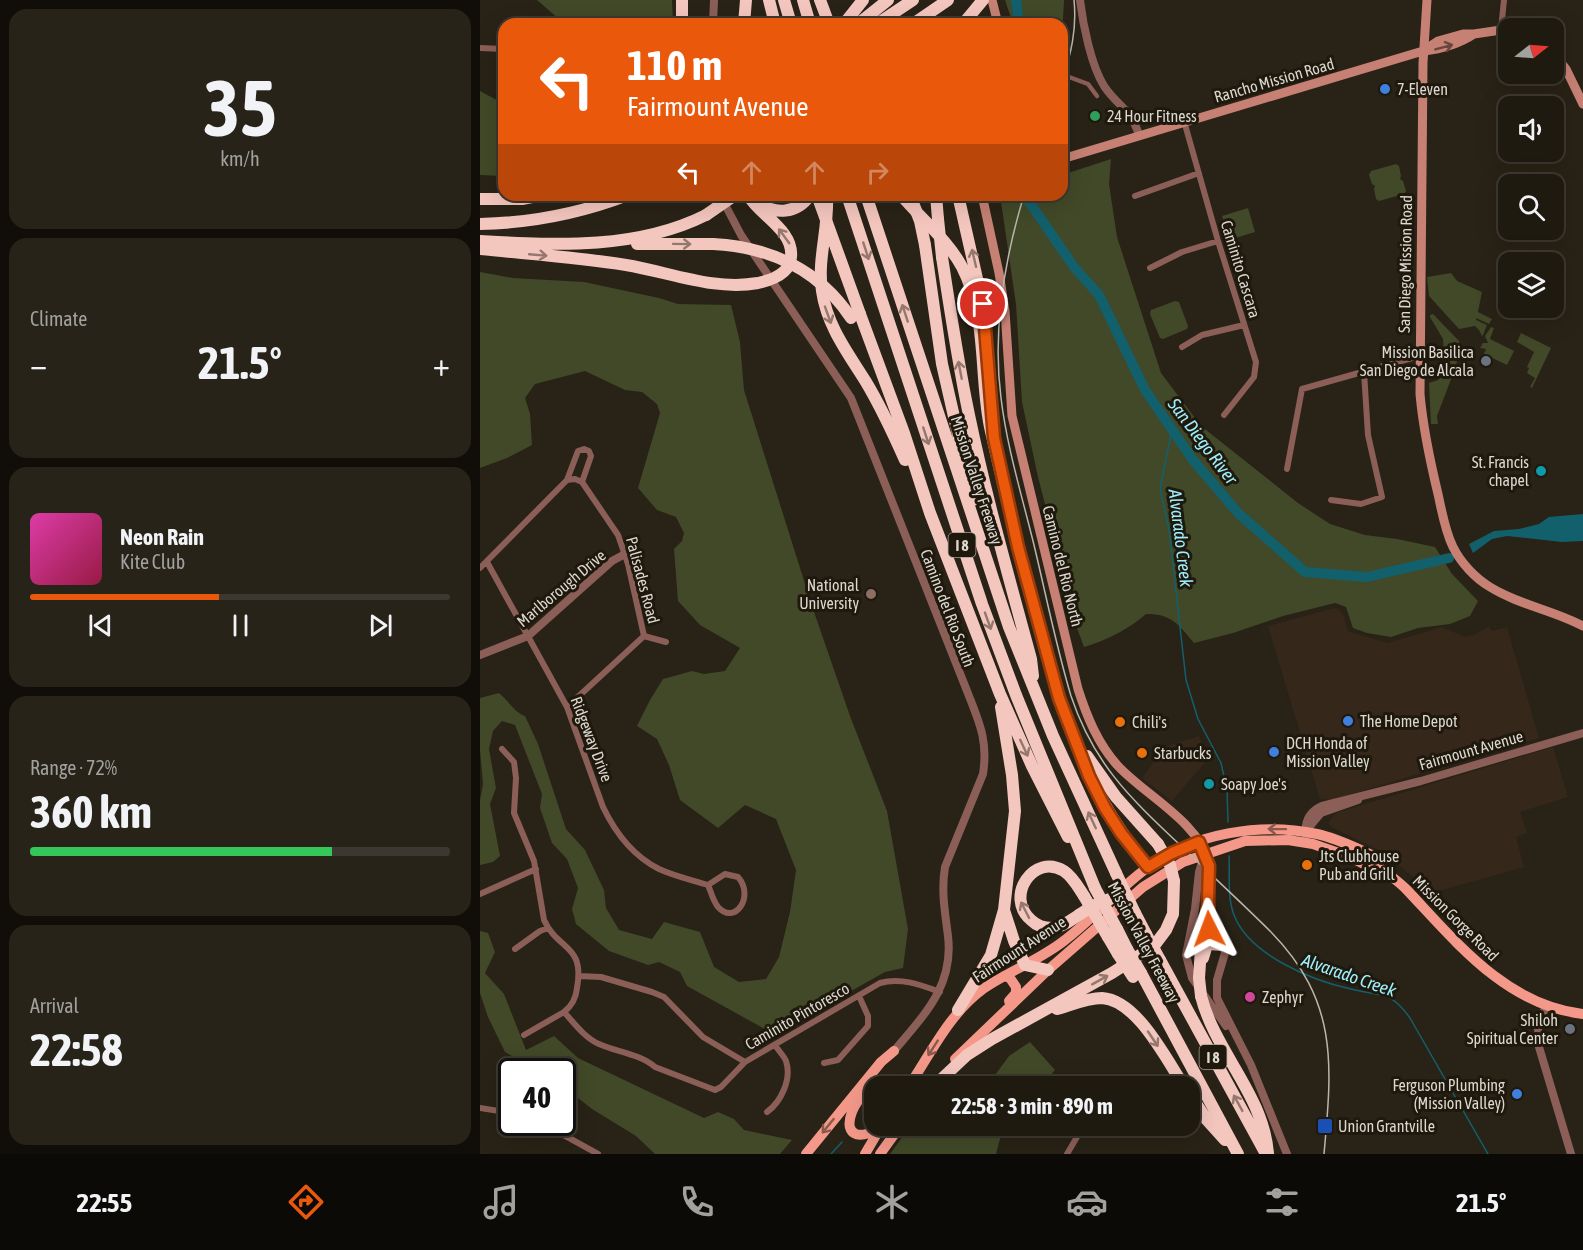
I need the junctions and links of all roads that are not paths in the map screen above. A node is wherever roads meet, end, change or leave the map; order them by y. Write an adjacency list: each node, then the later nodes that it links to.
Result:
1 (682, 0): 18 (highway)
2 (714, 0): 19 (street)
3 (746, 0): 20 (highway)
4 (769, 0): 21 (highway)
5 (784, 0): 22 (highway)
6 (802, 0): 23 (highway)
7 (812, 0): 24 (highway)
8 (820, 0): 25 (highway)
9 (863, 0): 26 (highway)
10 (888, 0): 27 (highway)
11 (913, 0): 28 (highway)
12 (948, 0): 29 (highway)
13 (992, 0): 31 (main road)
14 (1080, 0): 42 (street)
15 (1427, 0): 36 (main road, San Diego Mission Road)
16 (1504, 0): 32 (street)
17 (980, 3): 30 (highway)
18 (682, 18)
19 (713, 18)
20 (744, 18)
21 (774, 18)
22 (789, 18)
23 (809, 18)
24 (811, 18)
25 (827, 18)
26 (849, 18)
27 (866, 18)
28 (886, 18)
29 (922, 18)
30 (968, 18)
31 (996, 18)
32 (1505, 18)
33 (1498, 32): 36 (main road, Rancho Mission Road)
34 (480, 48): 35 (street)
35 (498, 49)
36 (1423, 51): 41 (main road, Rancho Mission Road); 73 (main road, San Diego Mission Road)
37 (1564, 66): 40 (main road)
38 (1069, 77): 39 (street)
39 (1097, 96)
40 (1583, 104)
41 (1184, 121): 42 (main road, Rancho Mission Road); 44 (street, Caminito Cascara)
42 (1139, 135): 43 (main road, Rancho Mission Road)
43 (1068, 157)
44 (1199, 173): 45 (street); 65 (street, Caminito Cascara)
45 (1135, 196)
46 (480, 199): 47 (highway)
47 (498, 199)
48 (608, 201): 63 (highway)
49 (723, 201): 69 (street, Camino del Rio South)
50 (726, 201): 66 (highway, bridge)
51 (751, 201): 69 (highway, one-way to 51)
52 (756, 201): 53 (highway)
53 (804, 201)
54 (819, 201): 70 (highway, bridge)
55 (827, 201): 83 (highway, one-way to 83)
56 (849, 201): 105 (highway, Mission Valley Freeway / I 8, one-way to 105)
57 (868, 201): 84 (highway, Mission Valley Freeway / I 8, one-way to 57)
58 (907, 201): 78 (highway)
59 (912, 201): 84 (highway, bridge)
60 (936, 201): 93 (highway, one-way to 60, bridge)
61 (959, 201): 78 (highway, one-way to 61)
62 (983, 201): 100 (main road, Camino del Rio North)
63 (480, 224)
64 (480, 241): 66 (highway)
65 (1218, 241): 68 (street); 71 (street, Caminito Cascara)
66 (609, 242): 70 (highway, one-way to 70, bridge)
67 (480, 249): 69 (highway, one-way to 69)
68 (1150, 268)
69 (771, 278): 119 (street, Camino del Rio South)
70 (856, 316): 83 (highway)
71 (1244, 325): 72 (street); 77 (street, Caminito Cascara)
72 (1182, 347)
73 (1419, 356): 74 (street); 75 (main road, San Diego Mission Road)
74 (1373, 369): 75 (street); 76 (street)
75 (1419, 370): 88 (main road, San Diego Mission Road)
76 (1364, 372): 79 (street); 82 (street)
77 (1224, 415)
78 (994, 438): 96 (highway)
79 (1287, 470)
80 (567, 480): 81 (street); 81 (street); 86 (street)
81 (582, 482): 85 (street, Palisades Road)
82 (1331, 500)
83 (930, 513): 94 (highway)
84 (975, 528): 93 (highway, Mission Valley Freeway / I 8)
85 (625, 554): 89 (street, Marlborough Drive); 90 (street, Palisades Road)
86 (487, 562): 87 (street); 89 (street, Ridgeway Drive)
87 (480, 568)
88 (1583, 626)
89 (528, 636): 92 (street, Marlborough Drive); 95 (street, Ridgeway Drive)
90 (644, 636): 91 (street, Palisades Road); 95 (street)
91 (666, 642)
92 (480, 655)
93 (1035, 693): 156 (highway, Mission Valley Freeway / I 8, one-way to 93, bridge)
94 (1000, 694): 105 (highway, one-way to 105); 109 (highway)
95 (567, 706): 104 (street, Ridgeway Drive)
96 (1071, 730): 102 (highway); 128 (highway, one-way to 96, bridge)
97 (1583, 733): 99 (street, Fairmount Avenue)
98 (502, 749): 103 (street)
99 (1306, 838): 100 (main road, Fairmount Avenue, one-way to 100); 101 (main road, Fairmount Avenue); 123 (main road, Mission Gorge Road)
100 (1199, 842): 101 (main road, Camino del Rio North); 102 (main road, Fairmount Avenue)
101 (1205, 853): 108 (main road, Camino del Rio North); 115 (main road, Fairmount Avenue); 120 (street)
102 (1148, 867): 107 (main road, Fairmount Avenue)
103 (536, 869): 106 (street); 110 (street)
104 (708, 885): 104 (street)
105 (1095, 888): 111 (highway, Mission Valley Freeway / I 8, bridge)
106 (480, 894)
107 (1110, 899): 111 (highway, one-way to 111, bridge); 114 (main road, Fairmount Avenue)
108 (1208, 900): 112 (street); 116 (highway)
109 (1005, 910): 114 (highway); 124 (highway)
110 (548, 928): 113 (street); 117 (street)
111 (1112, 933): 155 (highway, Mission Valley Freeway / I 8, bridge)
112 (1222, 945): 116 (highway); 122 (street)
113 (515, 949)
114 (1025, 965): 115 (highway); 118 (main road, Fairmount Avenue)
115 (1048, 970): 125 (main road, Fairmount Avenue)
116 (1199, 974): 120 (highway, bridge)
117 (579, 976): 126 (street); 133 (street, Caminito Pintoresco)
118 (1004, 976): 124 (main road, Fairmount Avenue); 125 (main road)
119 (940, 992): 121 (street, Caminito Pintoresco); 131 (street, Camino del Rio South)
120 (1202, 995): 122 (street); 132 (street); 156 (highway)
121 (859, 996): 130 (street, Caminito Pintoresco); 134 (street)
122 (1217, 998): 132 (street)
123 (1546, 1005): 127 (main road, Mission Gorge Road); 158 (street)
124 (958, 1011): 136 (main road, Fairmount Avenue, one-way to 136)
125 (1003, 1011): 137 (main road, Fairmount Avenue)
126 (564, 1012): 129 (street); 133 (street)
127 (1583, 1014)
128 (1030, 1018): 138 (highway); 139 (highway, one-way to 139)
129 (524, 1035)
130 (775, 1045): 133 (street, Caminito Pintoresco); 144 (street)
131 (894, 1051): 135 (main road); 151 (main road, one-way to 151)
132 (1247, 1058): 157 (street)
133 (745, 1062)
134 (824, 1063)
135 (878, 1076)
136 (916, 1076)
137 (941, 1076)
138 (943, 1076)
139 (1177, 1076)
140 (864, 1094): 145 (main road)
141 (480, 1108): 143 (street)
142 (1200, 1110): 155 (highway)
143 (498, 1111)
144 (767, 1112)
145 (864, 1135)
146 (565, 1136): 150 (street)
147 (876, 1136): 152 (main road)
148 (893, 1136): 153 (main road)
149 (1078, 1136): 154 (street)
150 (598, 1154)
151 (806, 1154)
152 (865, 1154)
153 (880, 1154)
154 (1067, 1154)
155 (1238, 1154)
156 (1267, 1154)
157 (1287, 1154)
158 (1571, 1154)

